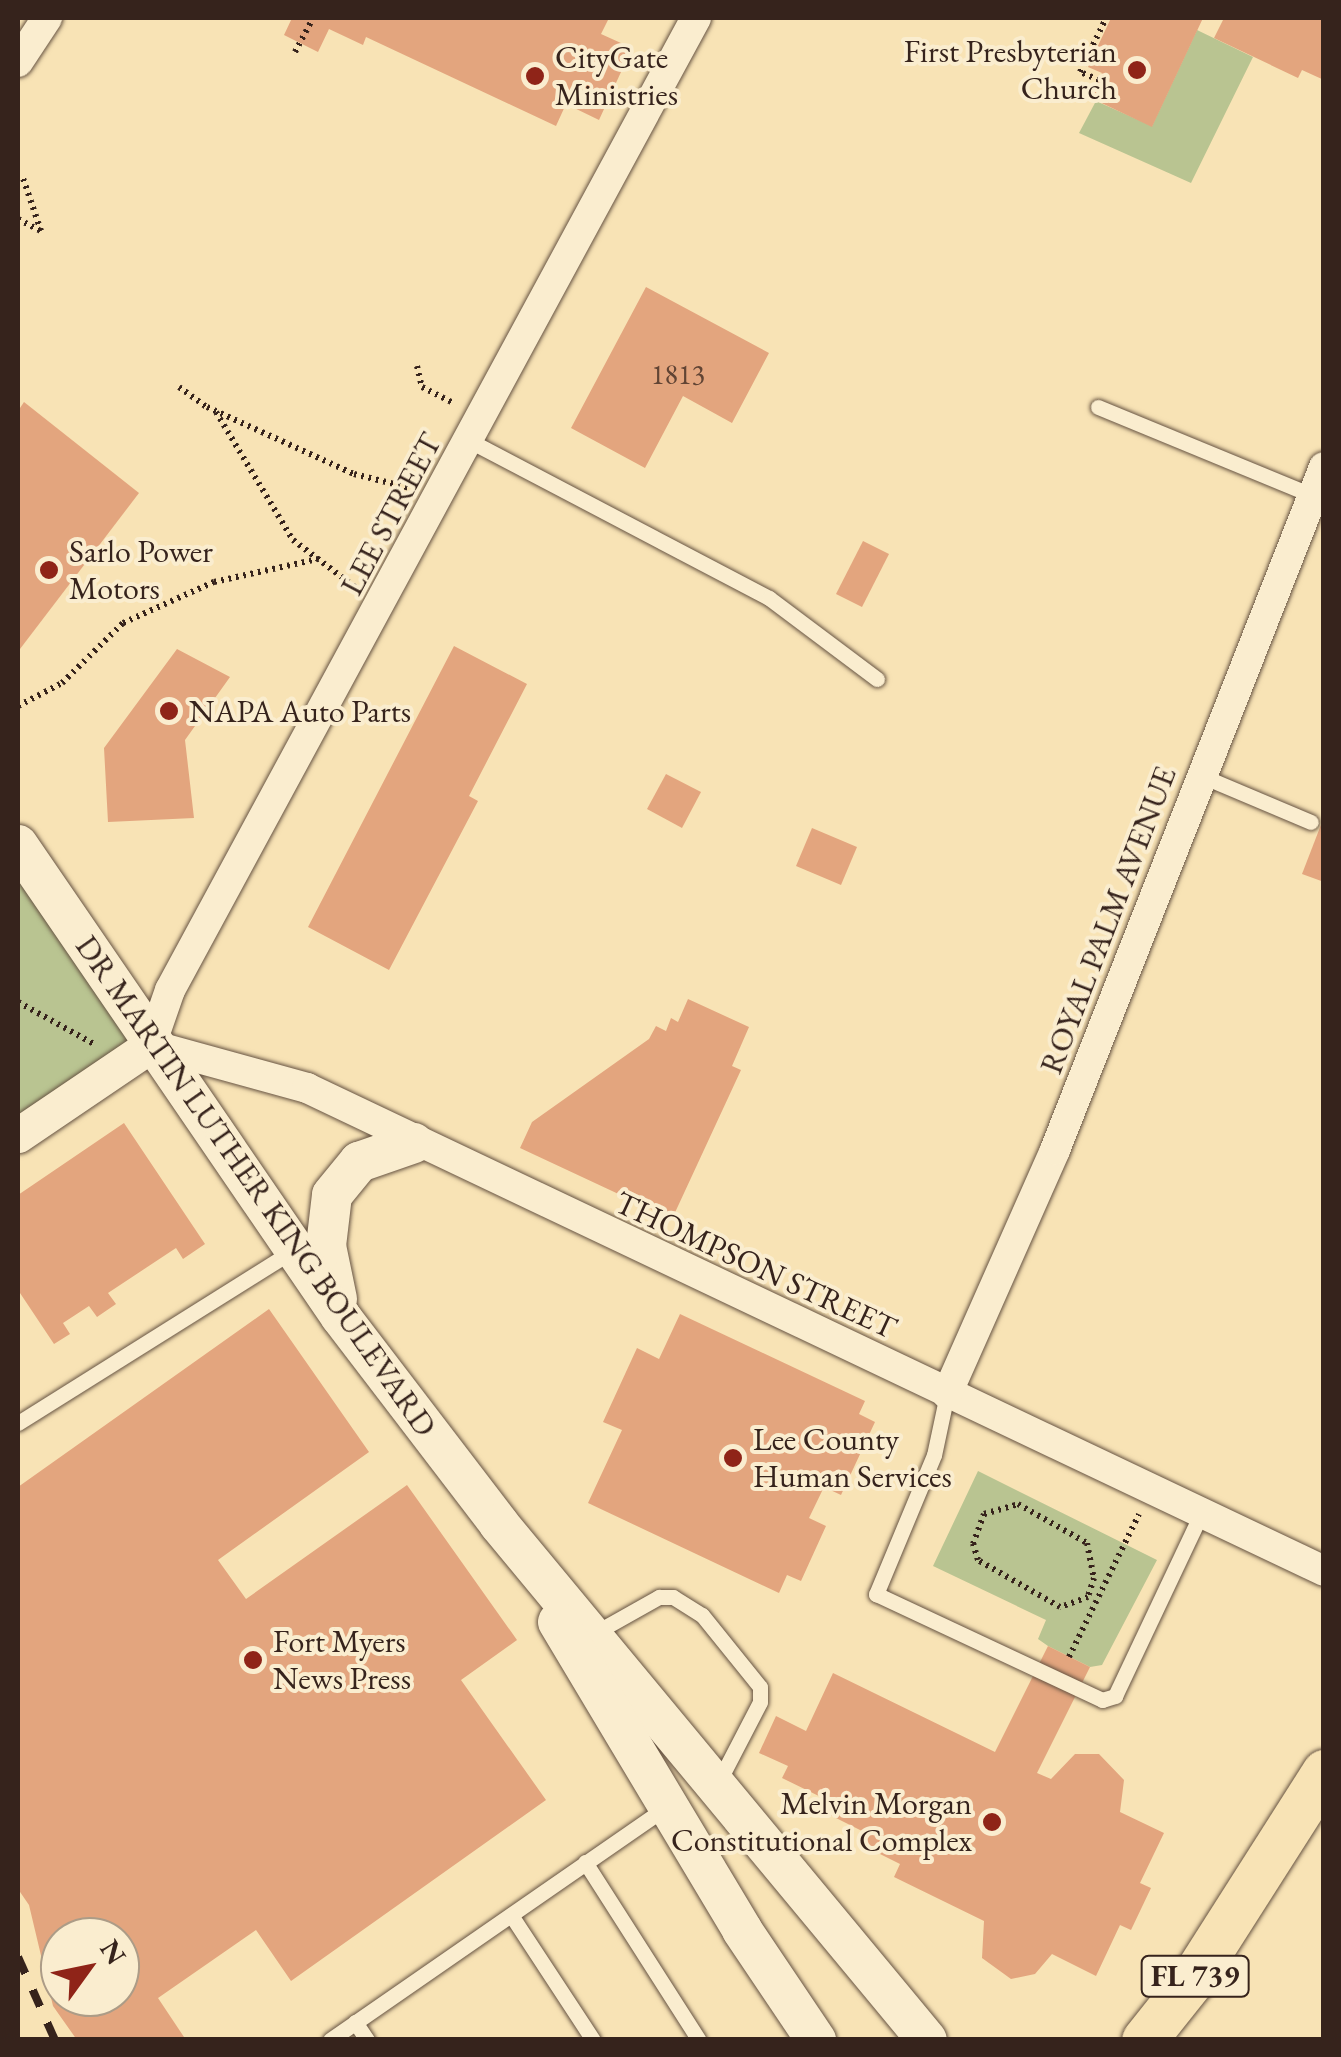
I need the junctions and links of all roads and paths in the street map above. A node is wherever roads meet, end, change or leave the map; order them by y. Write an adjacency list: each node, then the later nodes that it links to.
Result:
1 (47, 18): 6 (street)
2 (696, 18): 14 (street, LEE STREET)
3 (1106, 18): 7 (path)
4 (312, 20): 5 (path)
5 (295, 52)
6 (18, 62)
7 (1099, 80)
8 (23, 178): 9 (path)
9 (18, 219)
10 (417, 366): 14 (path)
11 (178, 387): 13 (path)
12 (1098, 407): 17 (lane)
13 (216, 411): 16 (path); 18 (path)
14 (476, 429): 16 (street, LEE STREET); 20 (lane)
15 (1324, 466): 17 (street, ROYAL PALM AVENUE)
16 (440, 496): 19 (street, LEE STREET)
17 (1312, 496): 22 (street, ROYAL PALM AVENUE)
18 (318, 560): 19 (path); 21 (path)
19 (384, 602): 26 (street, LEE STREET)
20 (878, 679)
21 (18, 706)
22 (1202, 776): 23 (lane); 31 (street, ROYAL PALM AVENUE)
23 (1311, 822)
24 (18, 845): 26 (main road, DR MARTIN LUTHER KING BOULEVARD)
25 (18, 1002): 26 (path)
26 (138, 1054): 27 (street); 28 (street, THOMPSON STREET); 29 (main road, DR MARTIN LUTHER KING BOULEVARD)
27 (18, 1134)
28 (414, 1142): 30 (main road); 31 (street, THOMPSON STREET)
29 (294, 1250): 30 (main road, DR MARTIN LUTHER KING BOULEVARD); 32 (lane)
30 (341, 1318): 35 (main road, DR MARTIN LUTHER KING BOULEVARD)
31 (948, 1394): 34 (street, THOMPSON STREET); 34 (lane)
32 (18, 1423)
33 (1139, 1512): 38 (path)
34 (1200, 1516): 36 (street, THOMPSON STREET)
35 (499, 1524): 39 (main road, DR MARTIN LUTHER KING BOULEVARD); 43 (main road, DR MARTIN LUTHER KING BOULEVARD)
36 (1324, 1571)
37 (1091, 1590): 37 (path); 38 (path)
38 (1100, 1594): 40 (path)
39 (593, 1634): 42 (main road, DR MARTIN LUTHER KING BOULEVARD); 42 (lane)
40 (1070, 1657)
41 (1324, 1772): 54 (main road, FL 739)
42 (718, 1781): 53 (main road, DR MARTIN LUTHER KING BOULEVARD)
43 (668, 1806): 44 (lane); 51 (main road, DR MARTIN LUTHER KING BOULEVARD); 52 (main road)
44 (585, 1862): 45 (lane); 50 (lane)
45 (511, 1915): 46 (lane); 49 (lane)
46 (355, 2022): 47 (lane); 48 (lane)
47 (330, 2040)
48 (367, 2040)
49 (593, 2040)
50 (698, 2040)
51 (816, 2040)
52 (914, 2040)
53 (928, 2040)
54 (1144, 2040)

